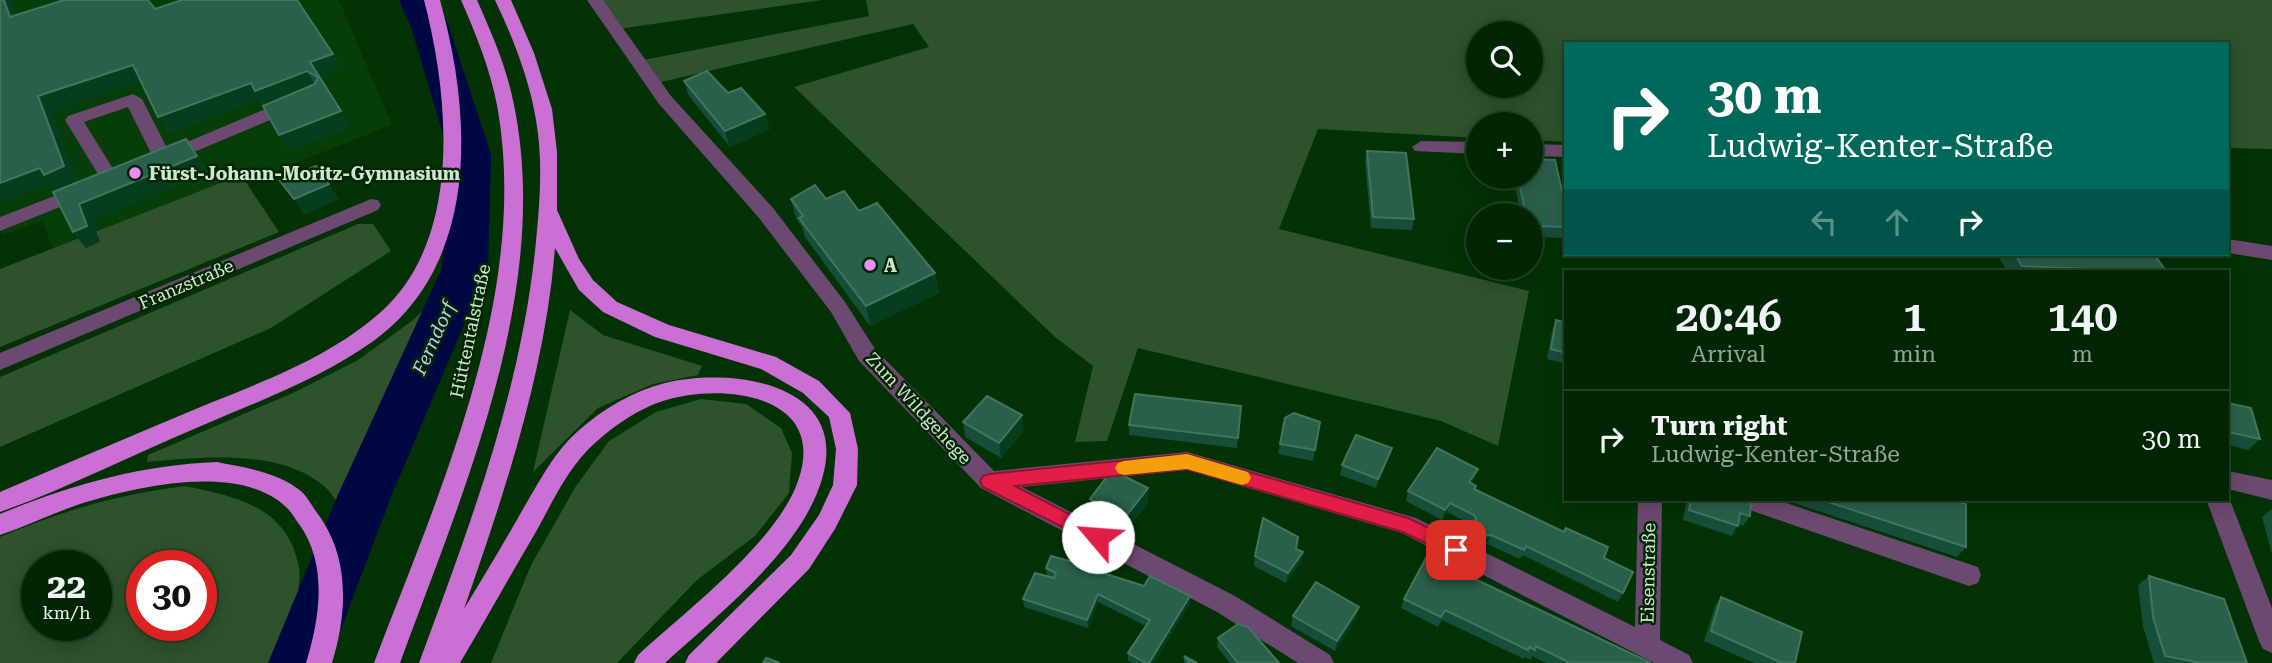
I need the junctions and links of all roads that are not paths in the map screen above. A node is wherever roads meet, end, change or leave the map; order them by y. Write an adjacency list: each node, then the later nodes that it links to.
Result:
1 (432, 0): 22 (highway)
2 (469, 0): 28 (highway, Hüttentalstraße)
3 (503, 0): 11 (highway)
4 (595, 0): 17 (street, Zum Wildgehege)
5 (316, 94): 12 (street)
6 (1422, 147): 7 (street)
7 (1466, 148)
8 (1543, 150): 9 (street)
9 (1564, 151)
10 (371, 205): 15 (street, Franzstraße)
11 (548, 208): 29 (highway); 32 (highway)
12 (0, 224)
13 (2229, 246): 14 (street)
14 (2272, 253)
15 (0, 362)
16 (2229, 480): 18 (street)
17 (989, 481): 26 (street); 33 (street, Zum Wildgehege)
18 (2272, 490)
19 (1650, 501): 26 (street, Eisenstraße)
20 (1752, 501): 24 (street)
21 (2219, 501): 25 (street)
22 (0, 502)
23 (0, 525): 27 (highway)
24 (1969, 575)
25 (2272, 641)
26 (1647, 647): 34 (street)
27 (319, 663)
28 (387, 663)
29 (432, 663)
30 (446, 663): 31 (highway)
31 (647, 663)
32 (698, 663)
33 (1321, 663)
34 (1679, 663)

